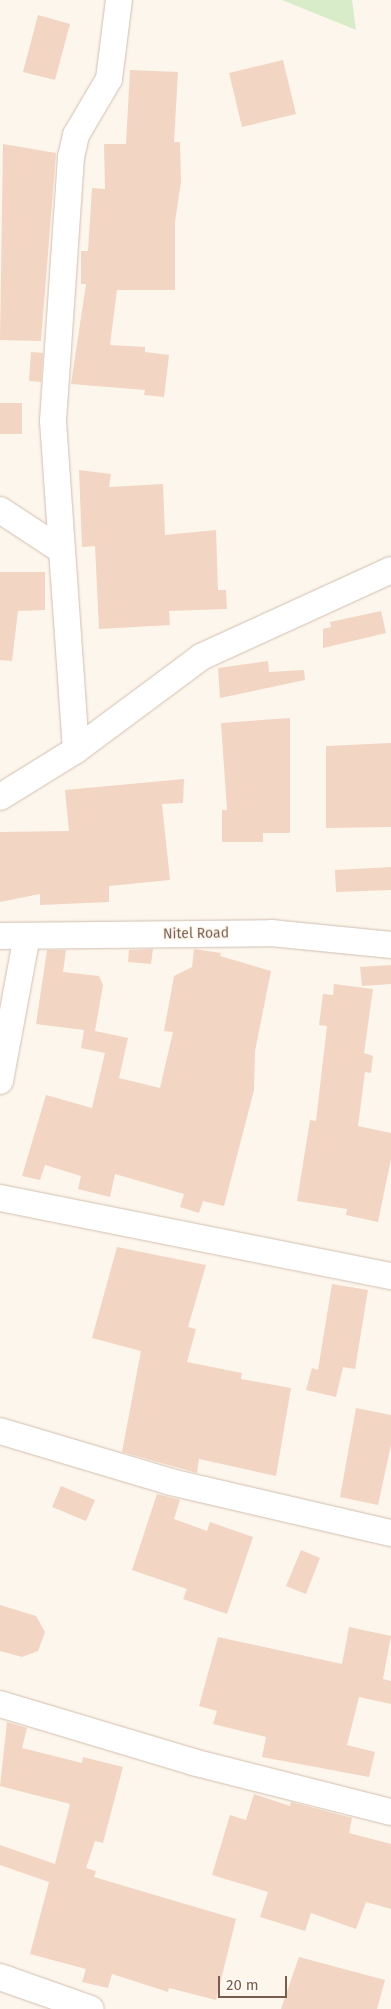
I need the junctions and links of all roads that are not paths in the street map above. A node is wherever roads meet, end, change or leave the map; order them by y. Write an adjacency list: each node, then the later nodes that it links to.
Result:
1 (119, 0): 3 (street)
2 (0, 510): 3 (street)
3 (61, 550): 5 (street)
4 (391, 570): 5 (street)
5 (76, 750): 6 (street)
6 (0, 797)
7 (0, 936): 8 (street, Nitel Road)
8 (27, 936): 9 (street, Nitel Road); 10 (street)
9 (391, 945)
10 (0, 1081)
11 (0, 1198): 12 (street)
12 (391, 1276)
13 (0, 1431): 14 (street)
14 (391, 1533)
15 (0, 1704): 16 (street)
16 (391, 1812)
17 (0, 1977): 18 (street)
18 (91, 2009)

